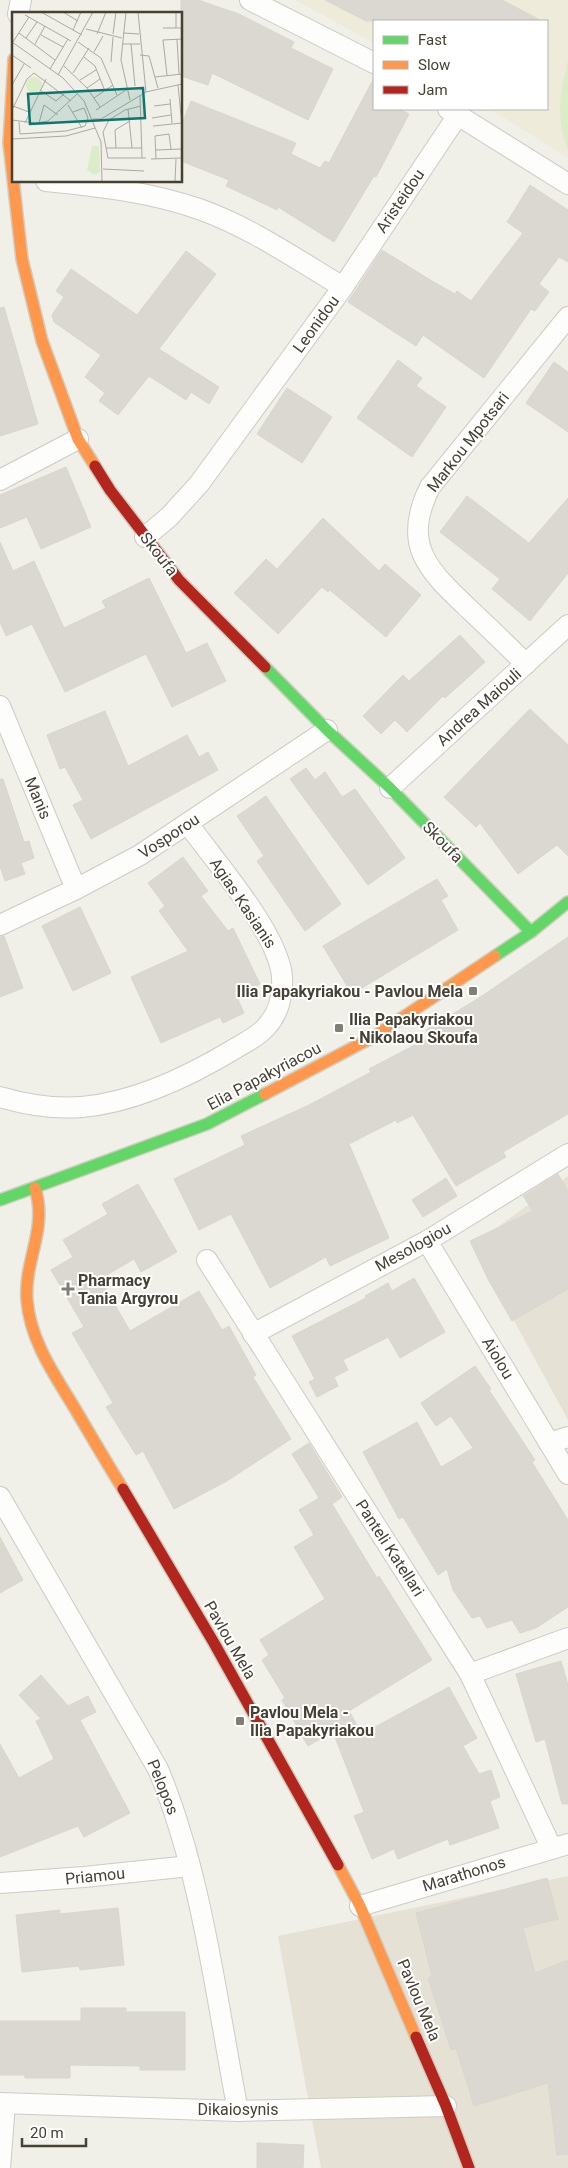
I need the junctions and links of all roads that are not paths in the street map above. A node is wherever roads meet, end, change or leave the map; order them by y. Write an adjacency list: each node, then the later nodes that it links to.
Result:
1 (250, 0): 2 (street)
2 (373, 62)
3 (12, 82): 5 (street, Skoufa)
4 (453, 112): 8 (street); 9 (street, Aristeidou)
5 (12, 154)
6 (13, 182): 11 (street, Skoufa)
7 (55, 182): 9 (street, Leonidou)
8 (568, 184)
9 (343, 286): 13 (street, Leonidou)
10 (568, 317): 15 (street, Markou Mpotsari)
11 (78, 439): 12 (street); 13 (street, Skoufa)
12 (0, 480)
13 (145, 537): 17 (street, Skoufa)
14 (568, 625): 15 (street, Andrea Maiouli)
15 (526, 664): 18 (street, Andrea Maiouli)
16 (0, 706): 20 (street, Manis)
17 (327, 730): 18 (street, Skoufa); 19 (street, Vosporou)
18 (390, 788): 23 (street, Skoufa)
19 (188, 824): 20 (street, Vosporou); 24 (street, Agias Kasianis)
20 (76, 889): 22 (street, Vosporou)
21 (568, 902): 23 (street, Elia Papakyriacou)
22 (0, 925)
23 (531, 932): 26 (street, Elia Papakyriacou)
24 (0, 1097)
25 (568, 1154): 28 (street, Mesologiou)
26 (35, 1188): 27 (street, Elia Papakyriacou); 39 (street, Pavlou Mela)
27 (0, 1200)
28 (427, 1241): 30 (street, Mesologiou); 31 (street, Aiolou)
29 (207, 1260): 30 (street, Panteli Katellari)
30 (253, 1334): 35 (street, Panteli Katellari)
31 (559, 1440): 32 (street, Aiolou)
32 (568, 1474)
33 (0, 1496): 37 (street, Pelopos)
34 (568, 1638): 35 (street)
35 (470, 1674): 36 (street, Panteli Katellari)
36 (559, 1845): 39 (street, Marathonos)
37 (190, 1866): 38 (street, Priamou); 42 (street, Pelopos)
38 (0, 1883)
39 (360, 1906): 41 (street, Pavlou Mela)
40 (2, 2104): 42 (street, Dikaiosynis); 43 (street)
41 (446, 2106): 42 (street, Dikaiosynis); 44 (street, Pavlou Mela)
42 (238, 2110)
43 (0, 2168)
44 (469, 2168)

